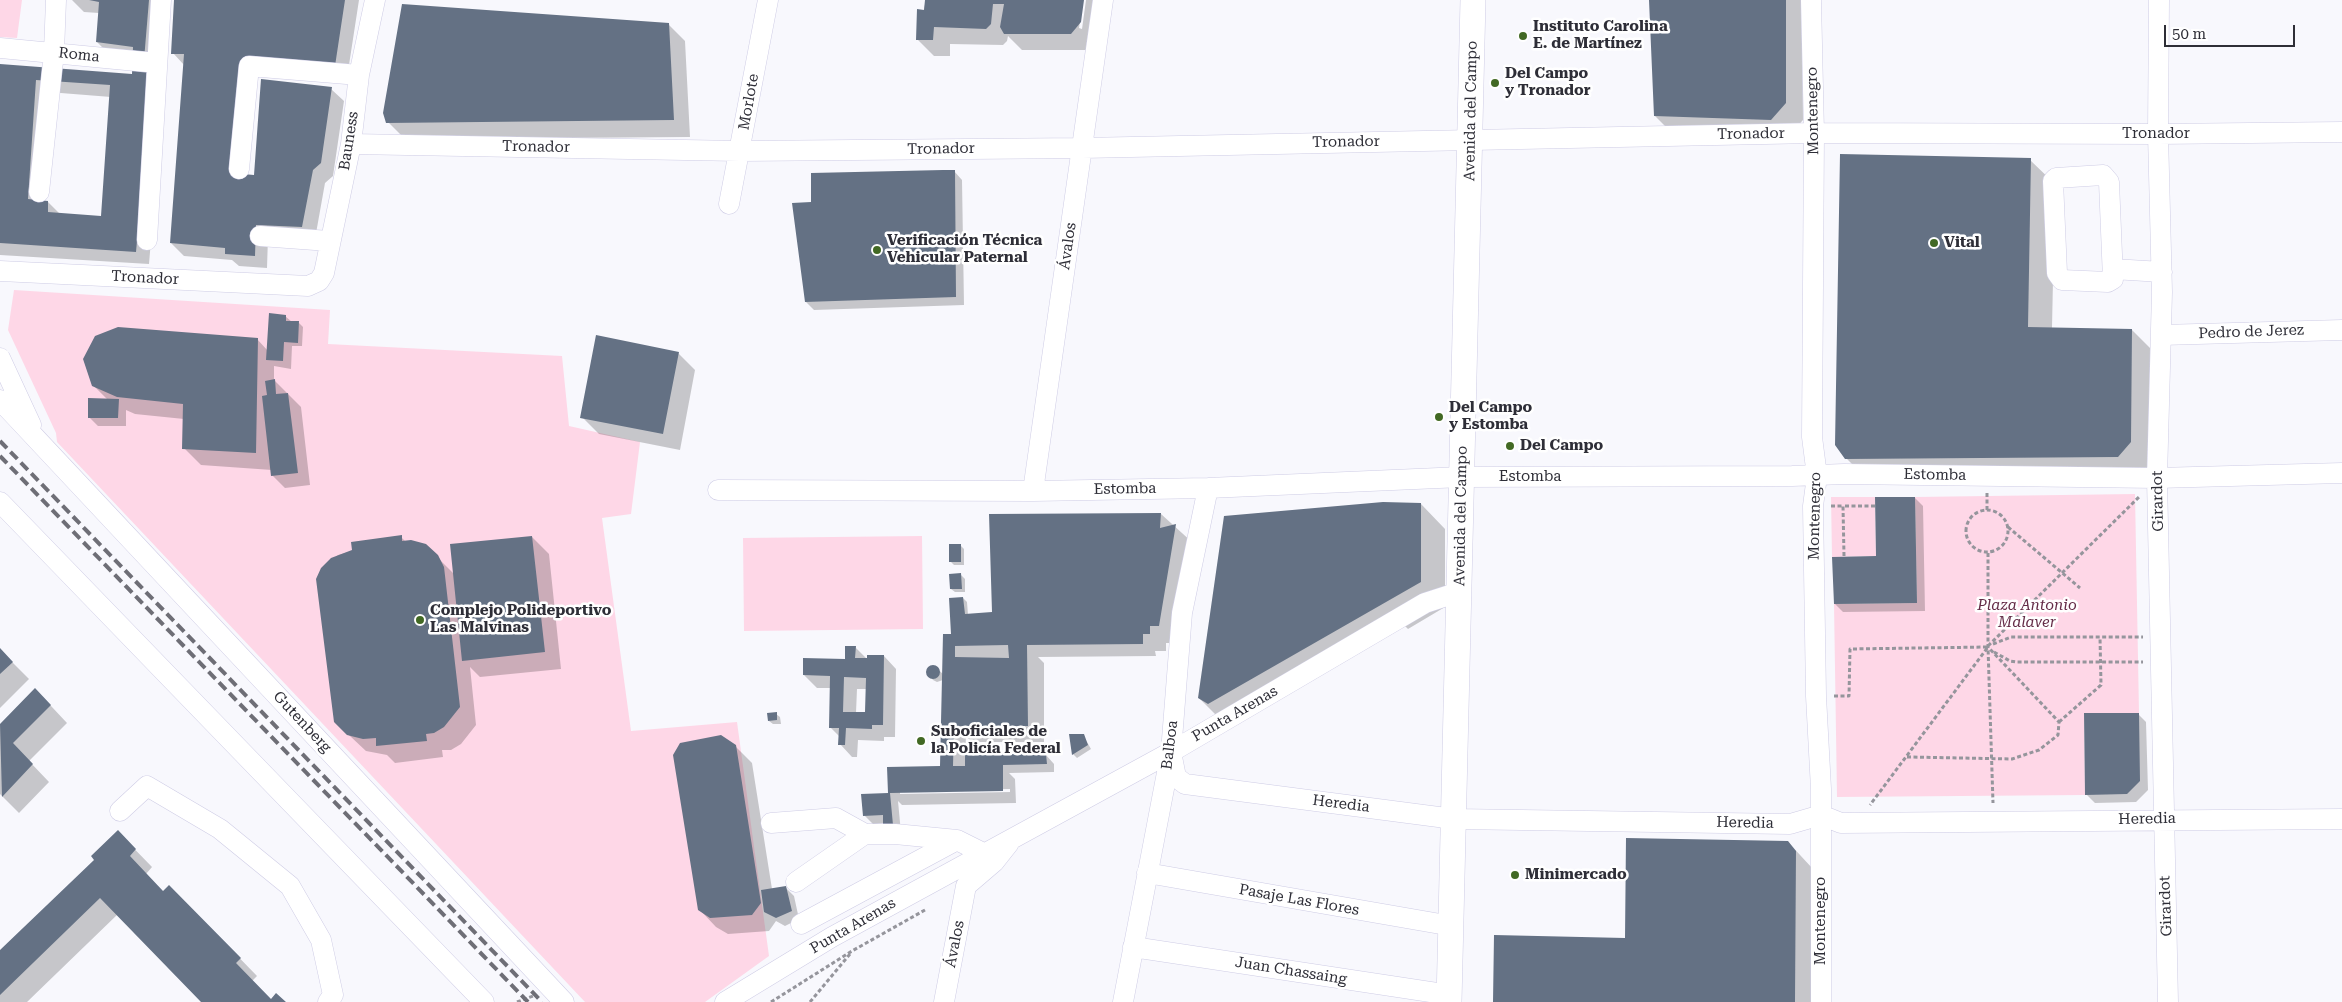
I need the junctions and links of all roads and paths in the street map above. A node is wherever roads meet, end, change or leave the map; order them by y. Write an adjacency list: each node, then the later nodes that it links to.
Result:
1 (56, 0): 10 (street)
2 (161, 0): 11 (street)
3 (375, 0): 12 (street, Bauness)
4 (768, 0): 19 (street, Morlote)
5 (1103, 0): 18 (street, Ávalos)
6 (1473, 0): 16 (main road, Avenida del Campo)
7 (1811, 0): 13 (street, Montenegro)
8 (2159, 0): 15 (street, Girardot)
9 (0, 48): 10 (street, Roma)
10 (54, 52): 11 (street, Roma); 21 (street)
11 (157, 63): 24 (street)
12 (359, 75): 17 (street, Bauness); 20 (street)
13 (1814, 132): 15 (street, Tronador); 16 (street, Tronador); 36 (street, Montenegro)
14 (2342, 132): 15 (street, Tronador)
15 (2158, 134): 28 (street, Girardot)
16 (1471, 139): 18 (street, Tronador); 37 (main road, Avenida del Campo)
17 (351, 144): 19 (street, Tronador); 25 (street, Bauness)
18 (1082, 148): 19 (street, Tronador); 41 (street, Ávalos)
19 (740, 151): 22 (street, Morlote)
20 (239, 169)
21 (39, 192)
22 (730, 204)
23 (260, 236): 25 (street)
24 (147, 240)
25 (330, 241): 29 (street, Bauness)
26 (2113, 269): 26 (street); 28 (street)
27 (0, 271): 29 (street, Tronador)
28 (2162, 272): 31 (street, Girardot)
29 (319, 282)
30 (2342, 330): 31 (street, Pedro de Jerez)
31 (2161, 335): 38 (street, Girardot)
32 (0, 358): 34 (street, Gutenberg)
33 (0, 400): 34 (street, Gutenberg)
34 (40, 443): 83 (street, Gutenberg)
35 (2342, 473): 38 (street, Estomba)
36 (1817, 476): 37 (street, Estomba); 38 (street, Estomba); 55 (street, Montenegro)
37 (1462, 478): 39 (street, Estomba); 49 (main road, Avenida del Campo)
38 (2157, 478): 47 (path); 51 (street, Girardot)
39 (1208, 488): 41 (street, Estomba); 57 (street, Balboa)
40 (718, 490): 41 (street, Estomba)
41 (1033, 491)
42 (0, 502): 82 (street)
43 (1876, 506): 46 (path)
44 (2008, 526): 45 (path); 45 (path); 47 (path)
45 (1988, 552): 52 (path)
46 (1844, 556)
47 (2061, 574): 48 (path); 52 (path)
48 (2080, 588)
49 (1459, 592): 57 (street, Punta Arenas); 62 (main road, Avenida del Campo)
50 (2100, 637): 51 (path); 52 (path); 53 (path)
51 (2160, 637): 54 (street, Girardot)
52 (1988, 647): 53 (path); 55 (path); 56 (path); 58 (path); 59 (path)
53 (2100, 662): 54 (path); 56 (path)
54 (2160, 662): 63 (street, Girardot)
55 (1816, 696): 61 (street, Montenegro)
56 (2060, 722): 59 (path)
57 (1171, 752): 62 (street, Heredia); 70 (street, Punta Arenas); 72 (street, Balboa)
58 (1906, 757): 59 (path); 67 (path)
59 (1992, 759): 65 (path)
60 (120, 811): 81 (street)
61 (1821, 815): 62 (street, Heredia); 67 (street, Heredia); 89 (street, Montenegro)
62 (1454, 818): 77 (main road, Avenida del Campo)
63 (2163, 819): 64 (street, Heredia); 65 (street, Heredia); 90 (street, Girardot)
64 (2342, 819)
65 (1994, 821): 67 (street, Heredia)
66 (771, 823): 68 (street)
67 (1856, 823)
68 (865, 834): 69 (street); 73 (street)
69 (957, 840): 71 (street); 76 (street, Punta Arenas)
70 (1011, 840): 71 (street, Punta Arenas); 74 (street, Punta Arenas)
71 (983, 853): 84 (street, Punta Arenas)
72 (1147, 873): 77 (street, Pasaje Las Flores); 78 (street, Balboa)
73 (796, 882)
74 (966, 886): 87 (street, Ávalos)
75 (933, 905): 79 (path)
76 (801, 924)
77 (1452, 926): 80 (main road, Avenida del Campo)
78 (1133, 947): 80 (street, Juan Chassaing); 88 (street, Balboa)
79 (852, 951): 85 (path); 86 (path)
80 (1450, 999)
81 (328, 1002)
82 (484, 1002)
83 (564, 1002)
84 (725, 1002)
85 (771, 1002)
86 (810, 1002)
87 (944, 1002)
88 (1123, 1002)
89 (1821, 1002)
90 (2168, 1002)

